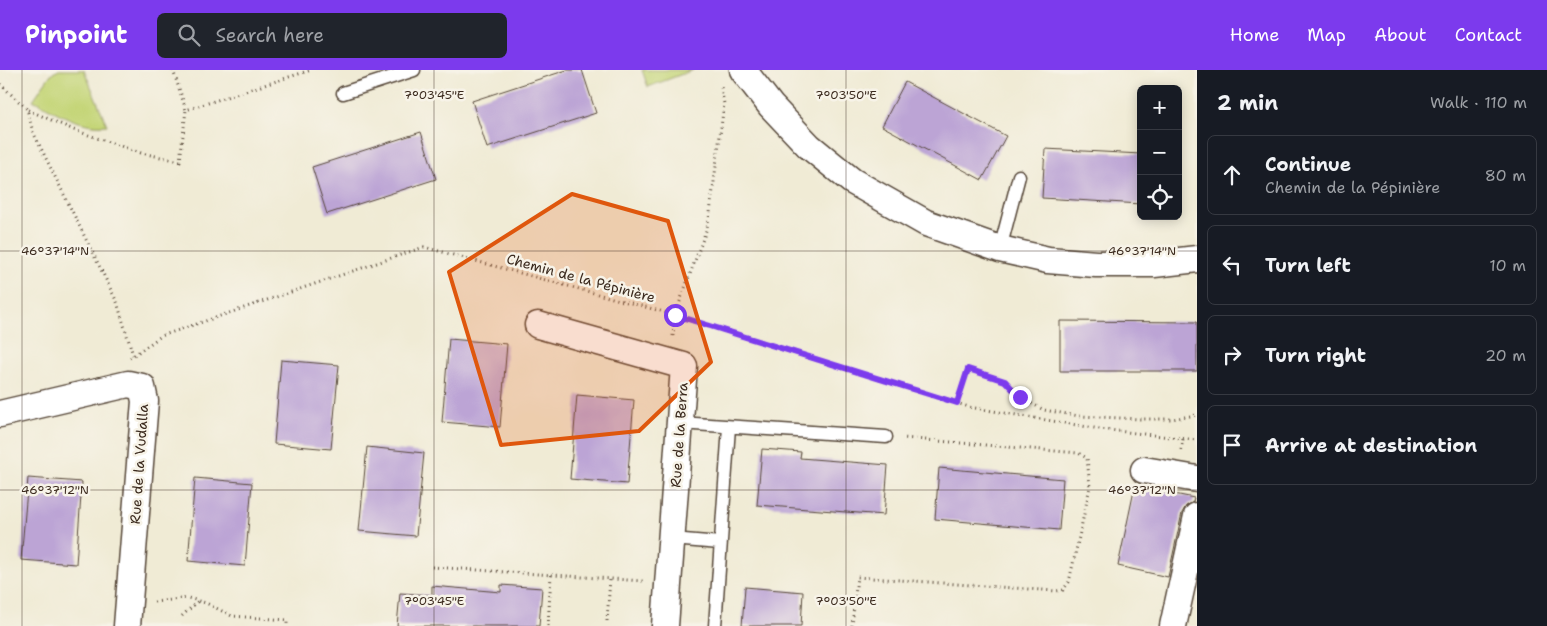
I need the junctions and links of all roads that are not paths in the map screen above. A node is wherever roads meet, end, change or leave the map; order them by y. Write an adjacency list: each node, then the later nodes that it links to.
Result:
1 (414, 70): 3 (lane)
2 (743, 70): 5 (street)
3 (343, 93)
4 (1019, 176): 5 (lane)
5 (1000, 249): 6 (street)
6 (1197, 259)
7 (538, 325): 9 (street, Rue de la Berra)
8 (0, 414): 17 (street, Rue de la Vudalla)
9 (680, 423): 10 (lane); 15 (street, Rue de la Berra)
10 (728, 427): 11 (lane); 16 (lane)
11 (886, 437)
12 (1144, 470): 13 (street)
13 (1197, 479)
14 (1197, 516): 20 (street)
15 (672, 539): 16 (lane); 18 (street, Rue de la Berra)
16 (720, 543): 19 (lane)
17 (128, 614)
18 (665, 626)
19 (715, 626)
20 (1173, 626)

